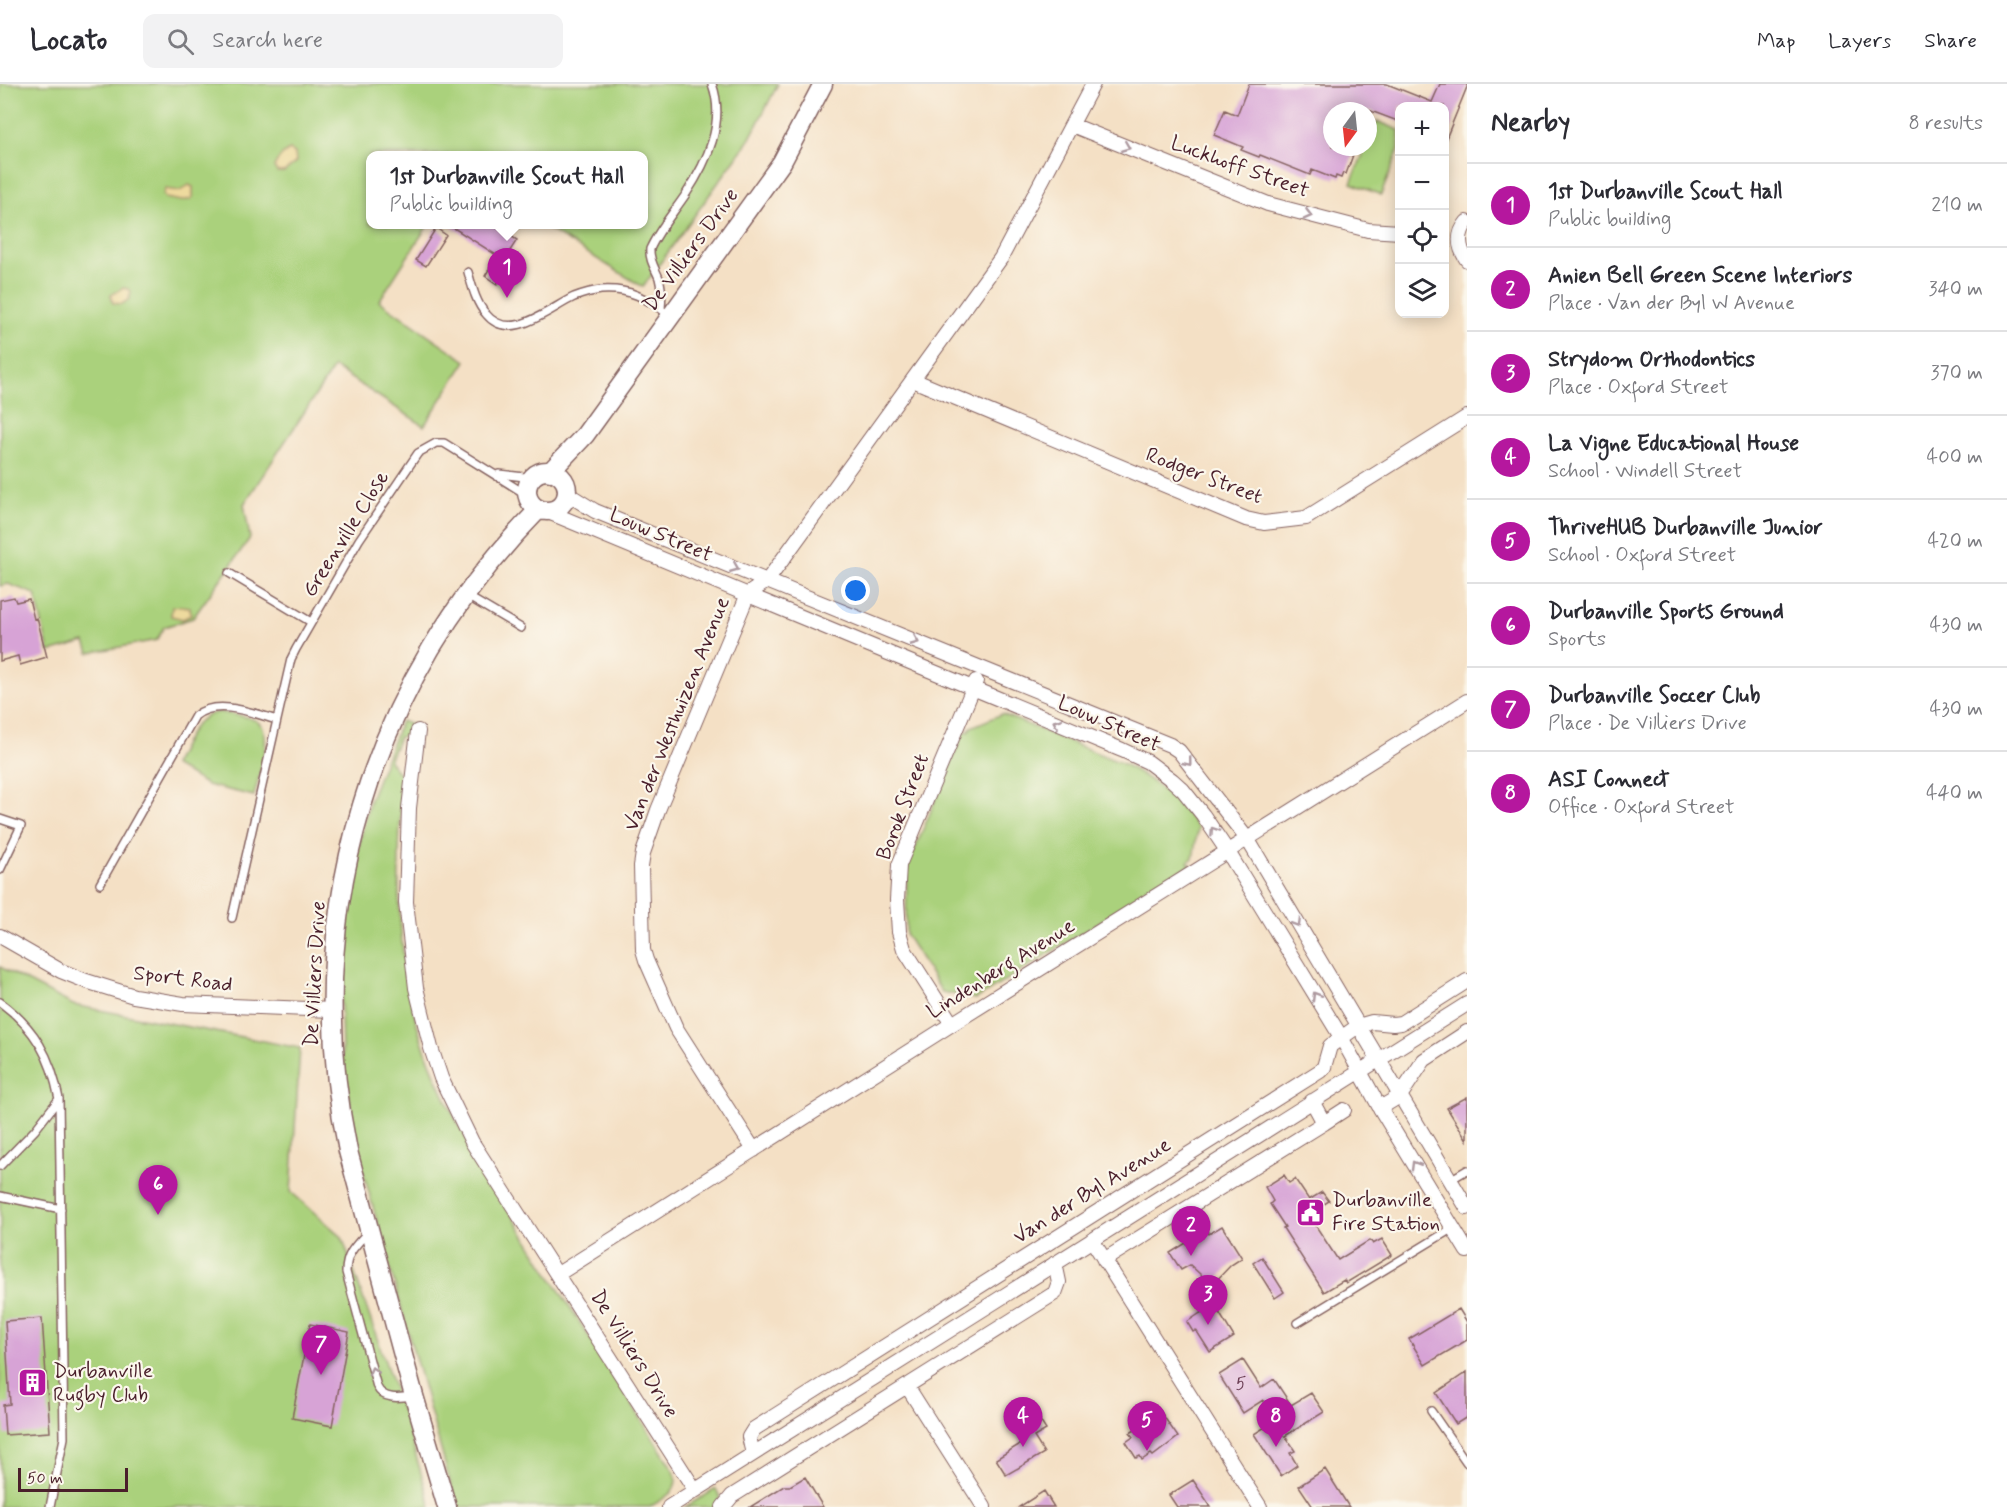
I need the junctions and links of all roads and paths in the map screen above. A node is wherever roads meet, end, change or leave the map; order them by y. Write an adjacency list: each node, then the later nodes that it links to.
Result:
1 (712, 84): 11 (lane)
2 (823, 84): 11 (street, De Villiers Drive)
3 (1093, 84): 4 (street, Van der Westhuizen Avenue)
4 (1072, 125): 6 (street, Luckhoff Street, one-way to 6); 12 (street, Van der Westhuizen Avenue)
5 (1467, 222): 8 (street)
6 (1395, 232)
7 (1449, 234): 8 (street)
8 (1460, 235): 9 (street)
9 (1467, 260)
10 (468, 272): 11 (lane)
11 (666, 313): 15 (street, De Villiers Drive)
12 (913, 380): 13 (street, Rodger Street); 17 (street, Van der Westhuizen Avenue)
13 (1467, 417)
14 (496, 474): 15 (lane, Greenville Close); 15 (lane, Greenville Close); 20 (lane, Greenville Close)
15 (544, 493): 17 (street, Louw Street, one-way to 17); 18 (street, Louw Street); 19 (street, De Villiers Drive)
16 (229, 573): 20 (lane)
17 (767, 581): 18 (street, Van der Westhuizen Avenue); 22 (street, Louw Street, one-way to 22)
18 (748, 594): 23 (street, Louw Street); 50 (street, Van der Westhuizen Avenue)
19 (467, 596): 21 (lane); 37 (street, De Villiers Drive)
20 (311, 621): 25 (lane, Greenville Close)
21 (521, 628)
22 (981, 668): 23 (street, Borok Street); 28 (street, Louw Street, one-way to 28)
23 (973, 688): 29 (street, Louw Street, one-way to 23); 38 (street, Borok Street)
24 (1467, 701): 28 (street, Lindenberg Avenue)
25 (277, 720): 31 (lane); 32 (lane, Greenville Close)
26 (418, 731): 63 (street, De Villiers Drive)
27 (0, 819): 30 (lane)
28 (1248, 840): 29 (street, Lindenberg Avenue); 39 (street, Louw Street, one-way to 39)
29 (1228, 852): 38 (street, Lindenberg Avenue); 41 (street, Louw Street, one-way to 29)
30 (0, 870)
31 (100, 884)
32 (232, 918)
33 (2, 934): 37 (street, Sport Road)
34 (1467, 981): 39 (street, Van der Byl Avenue)
35 (0, 1002): 45 (lane)
36 (1467, 1004): 42 (street, Van der Byl Avenue)
37 (332, 1010): 58 (street, De Villiers Drive)
38 (952, 1024): 50 (street, Lindenberg Avenue)
39 (1358, 1026): 41 (street, Van der Byl Avenue); 42 (street, Louw Street)
40 (1467, 1032): 44 (street)
41 (1341, 1037): 43 (street, Louw Street); 68 (street, Van der Byl Avenue)
42 (1378, 1060): 43 (street, Van der Byl Avenue); 44 (street, Louw Street)
43 (1360, 1071): 46 (street, Van der Byl Avenue); 47 (street, Louw Street)
44 (1400, 1096): 47 (street); 53 (street, Louw Street)
45 (59, 1099): 51 (lane); 56 (lane)
46 (1312, 1101): 49 (street); 59 (street, Van der Byl Avenue)
47 (1380, 1108): 57 (street, Louw Street, one-way to 47)
48 (1344, 1110): 49 (street)
49 (1324, 1123): 61 (street)
50 (754, 1150): 63 (street, Lindenberg Avenue)
51 (0, 1166)
52 (1467, 1170): 53 (lane)
53 (1450, 1180): 55 (street, Louw Street)
54 (0, 1196): 56 (lane)
55 (1467, 1208)
56 (60, 1209): 71 (lane)
57 (1453, 1228): 60 (street, Louw Street); 64 (lane)
58 (370, 1231): 66 (street, De Villiers Drive); 66 (lane, one-way to 58)
59 (1092, 1240): 61 (street); 62 (street, Van der Byl Avenue)
60 (1467, 1251)
61 (1104, 1260): 76 (street)
62 (1055, 1263): 65 (street, Van der Byl Avenue); 68 (street, Van der Byl Avenue)
63 (558, 1274): 70 (street, De Villiers Drive)
64 (1297, 1323)
65 (907, 1386): 74 (street, Van der Byl Avenue); 75 (street)
66 (414, 1396): 72 (street, De Villiers Drive)
67 (1431, 1411): 69 (lane)
68 (753, 1454): 70 (street, Van der Byl Avenue)
69 (1467, 1463)
70 (695, 1490): 73 (street, Van der Byl Avenue)
71 (50, 1507)
72 (447, 1507)
73 (669, 1507)
74 (723, 1507)
75 (984, 1507)
76 (1260, 1507)

